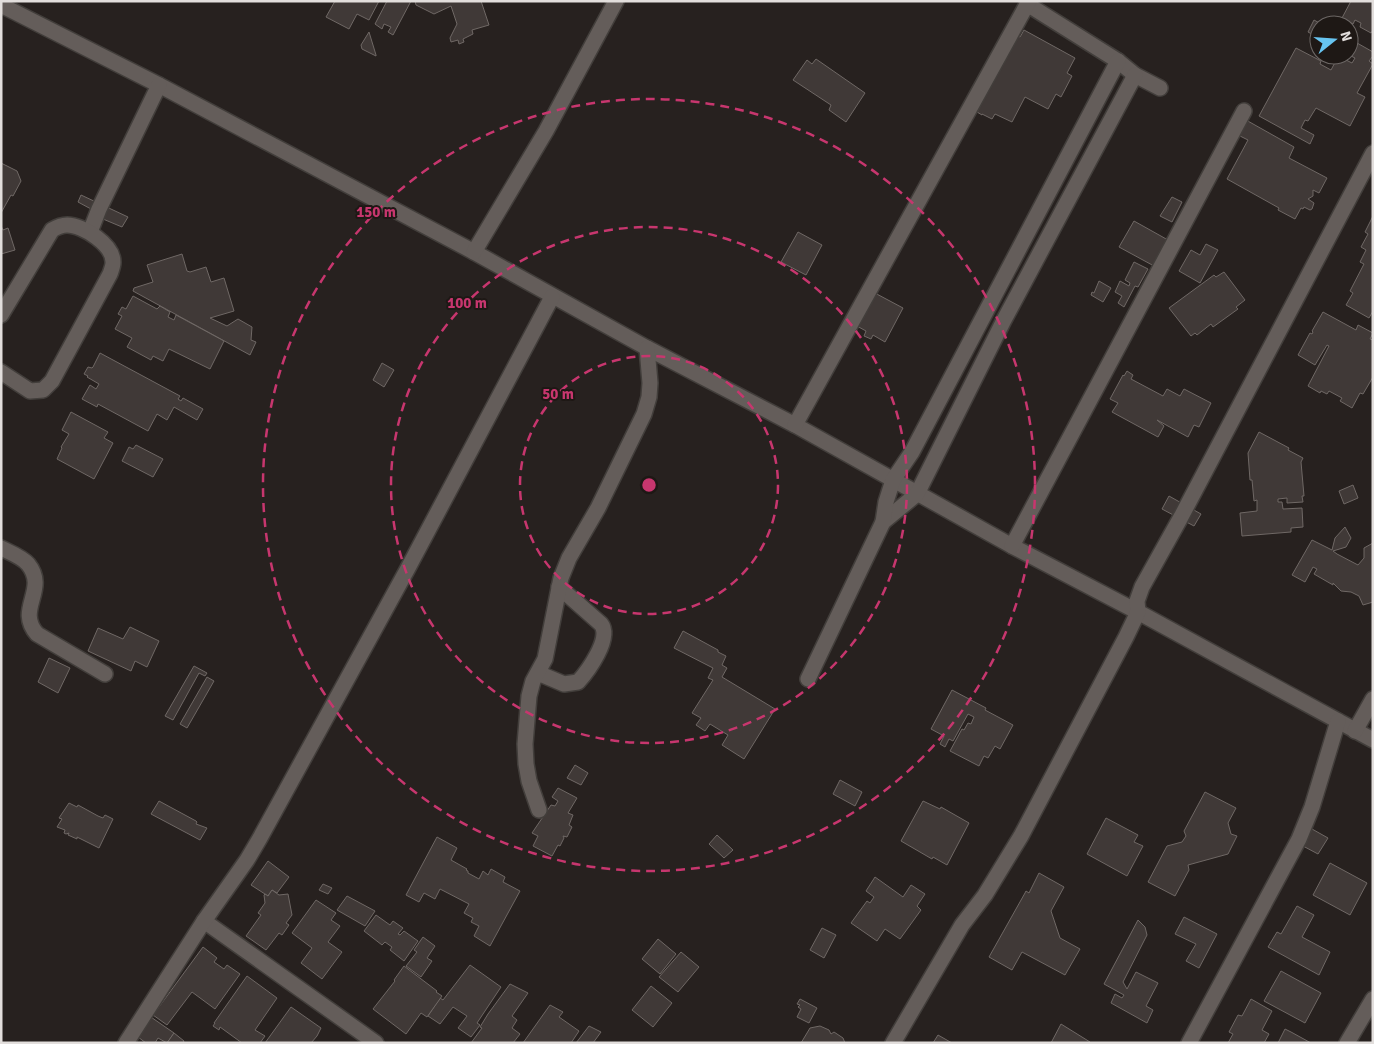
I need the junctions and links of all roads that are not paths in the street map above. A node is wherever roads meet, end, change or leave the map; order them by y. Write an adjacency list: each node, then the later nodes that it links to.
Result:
1 (616, 1): 15 (street)
2 (1028, 3): 4 (street); 22 (street)
3 (3, 4): 6 (street)
4 (1118, 61): 5 (street); 9 (street)
5 (1135, 75): 7 (street); 11 (street)
6 (159, 85): 12 (street); 15 (street)
7 (1160, 88)
8 (1244, 111): 26 (street)
9 (1070, 152): 11 (street); 13 (street)
10 (1373, 153): 29 (street)
11 (1088, 162): 14 (street)
12 (90, 232): 18 (street); 21 (street)
13 (1027, 233): 14 (street); 17 (street)
14 (1045, 243): 19 (street)
15 (474, 252): 16 (street)
16 (552, 297): 20 (street); 38 (street)
17 (986, 310): 19 (street); 23 (street)
18 (1, 315)
19 (1004, 320): 24 (street)
20 (647, 348): 22 (street); 28 (street)
21 (1, 372)
22 (796, 425): 23 (street)
23 (893, 480): 24 (street); 25 (street)
24 (917, 494): 25 (street); 26 (street)
25 (883, 522): 32 (street)
26 (1012, 546): 29 (street)
27 (1, 548): 31 (street)
28 (559, 587): 30 (street); 30 (street)
29 (1138, 612): 34 (street); 42 (street)
30 (538, 673): 37 (street)
31 (105, 674)
32 (808, 679)
33 (1373, 698): 35 (street)
34 (1338, 721): 35 (street); 43 (street)
35 (1355, 731): 36 (street)
36 (1373, 740)
37 (539, 810)
38 (204, 921): 40 (street); 41 (street)
39 (1373, 999): 44 (street)
40 (126, 1043)
41 (376, 1043)
42 (893, 1043)
43 (1189, 1043)
44 (1347, 1043)

